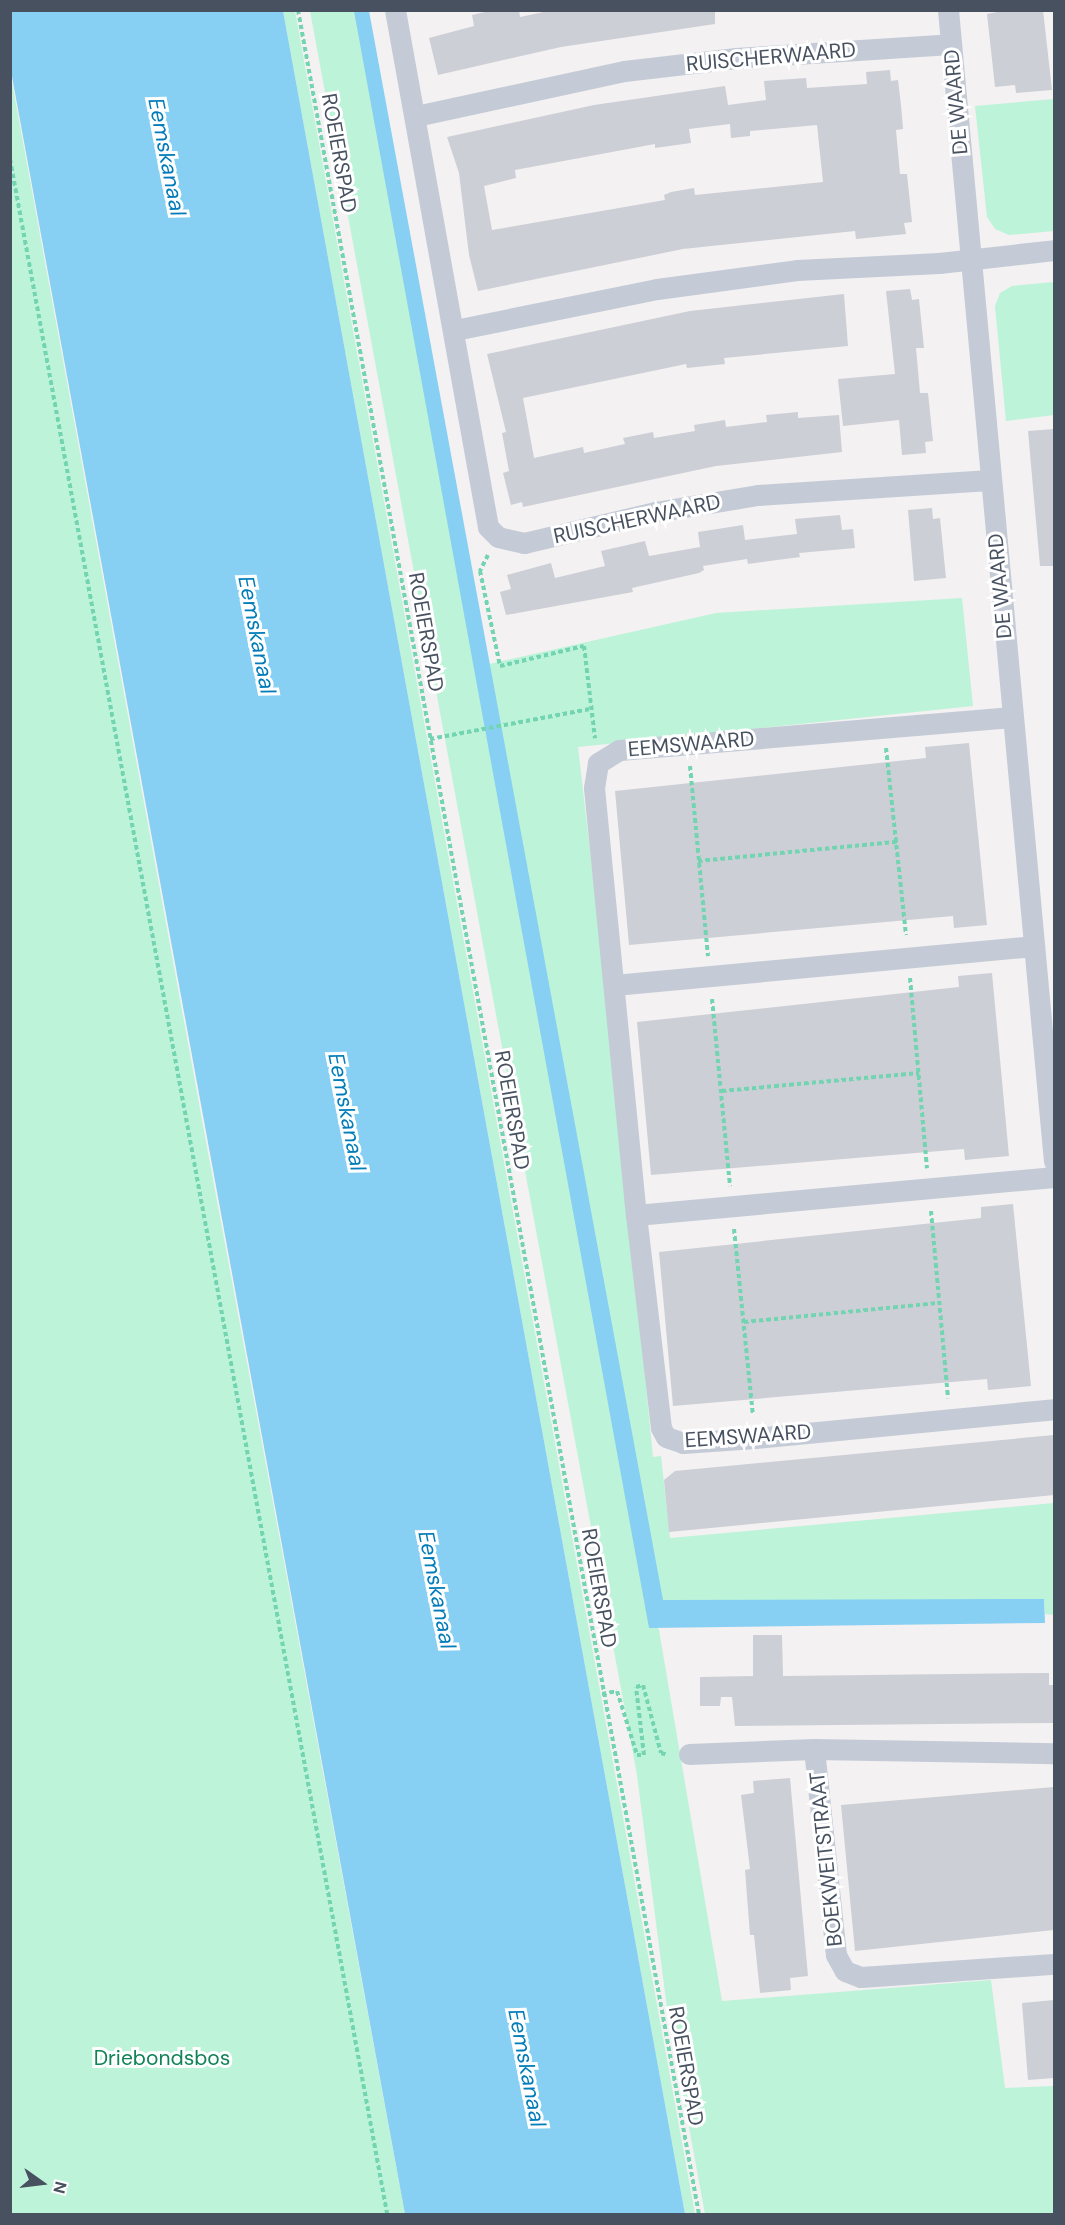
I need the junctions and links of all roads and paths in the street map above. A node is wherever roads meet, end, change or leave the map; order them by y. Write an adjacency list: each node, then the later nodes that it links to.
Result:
1 (298, 10): 15 (path, ROEIERSPAD)
2 (395, 10): 5 (street)
3 (948, 10): 4 (street, DE WAARD)
4 (951, 44): 5 (street, RUISCHERWAARD); 8 (street, DE WAARD)
5 (416, 116): 9 (street)
6 (10, 159): 41 (path)
7 (1054, 250): 8 (street)
8 (971, 259): 9 (street); 10 (street, DE WAARD)
9 (455, 330): 11 (street)
10 (990, 480): 11 (street, RUISCHERWAARD); 13 (street, DE WAARD)
11 (498, 537): 12 (path)
12 (591, 709): 15 (path); 17 (path)
13 (1012, 717): 14 (street, EEMSWAARD); 20 (street, DE WAARD)
14 (884, 728): 16 (street, EEMSWAARD); 18 (path)
15 (430, 739): 36 (path, ROEIERSPAD)
16 (688, 744): 17 (street, EEMSWAARD); 19 (path)
17 (598, 763): 23 (street, EEMSWAARD)
18 (897, 842): 19 (path); 21 (path)
19 (698, 861): 22 (path)
20 (1034, 946): 21 (street); 26 (street, DE WAARD)
21 (909, 957): 22 (street); 24 (path)
22 (710, 976): 23 (street); 25 (path)
23 (614, 985): 30 (street, EEMSWAARD)
24 (919, 1073): 25 (path); 28 (path)
25 (722, 1091): 29 (path)
26 (1054, 1161)
27 (1054, 1177): 28 (street)
28 (928, 1188): 29 (street); 31 (path)
29 (732, 1207): 30 (street); 32 (path)
30 (636, 1215): 35 (street, EEMSWAARD)
31 (939, 1303): 32 (path); 34 (path)
32 (744, 1322): 35 (path)
33 (1054, 1409): 34 (street, EEMSWAARD)
34 (950, 1420): 35 (street, EEMSWAARD)
35 (755, 1438)
36 (602, 1694): 38 (path); 42 (path, ROEIERSPAD)
37 (814, 1749): 38 (street, BOEKWEITSTRAAT); 39 (street, BOEKWEITSTRAAT); 40 (street, BOEKWEITSTRAAT)
38 (688, 1754)
39 (1054, 1754)
40 (1054, 1964)
41 (387, 2214)
42 (699, 2214)

